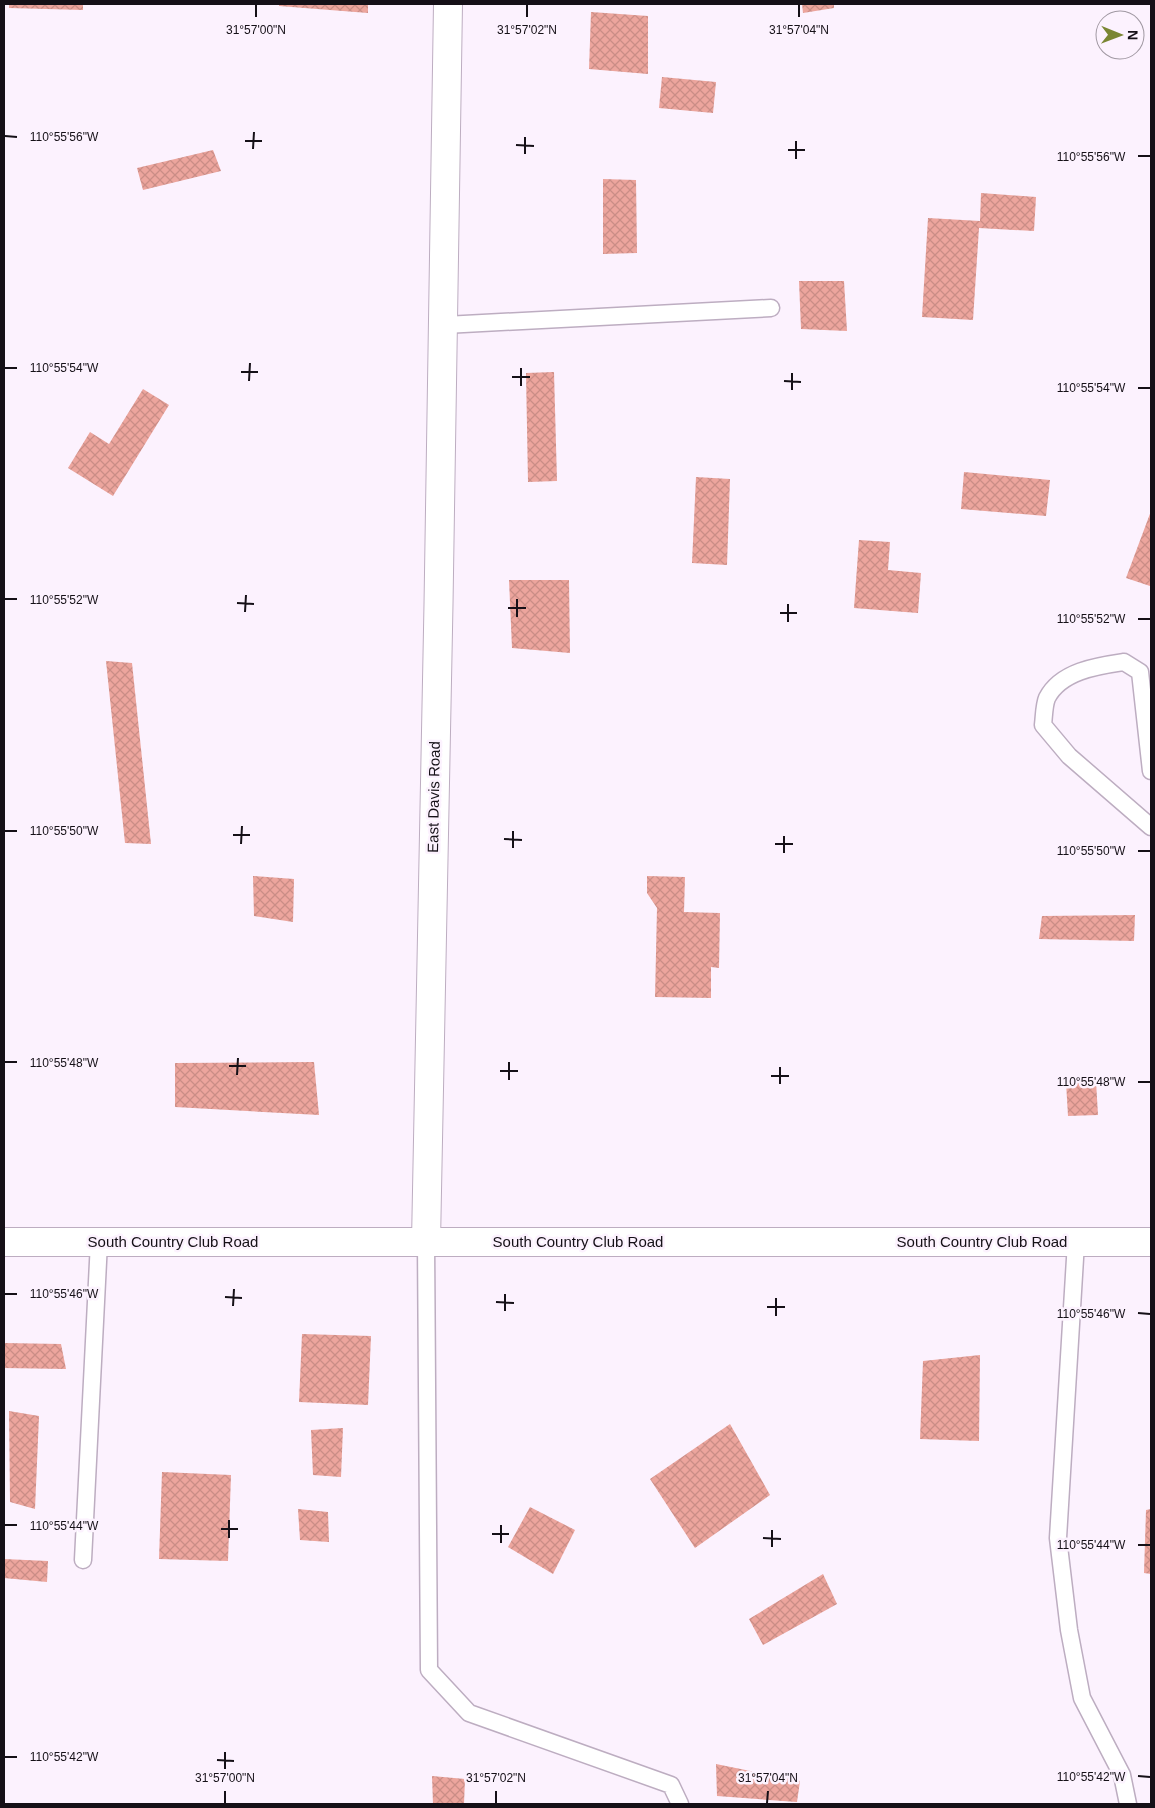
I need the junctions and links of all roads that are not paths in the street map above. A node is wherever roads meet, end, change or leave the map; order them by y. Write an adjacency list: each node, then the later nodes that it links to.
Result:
1 (448, 4): 3 (street, East Davis Road)
2 (771, 308): 3 (lane)
3 (445, 325): 8 (street, East Davis Road)
4 (1151, 771): 5 (lane)
5 (1151, 827)
6 (4, 1242): 7 (street, South Country Club Road)
7 (99, 1242): 8 (street, South Country Club Road); 11 (lane)
8 (426, 1242): 9 (street, South Country Club Road); 12 (lane)
9 (1076, 1242): 10 (street, South Country Club Road); 13 (lane)
10 (1151, 1242)
11 (83, 1560)
12 (680, 1804)
13 (1128, 1804)

